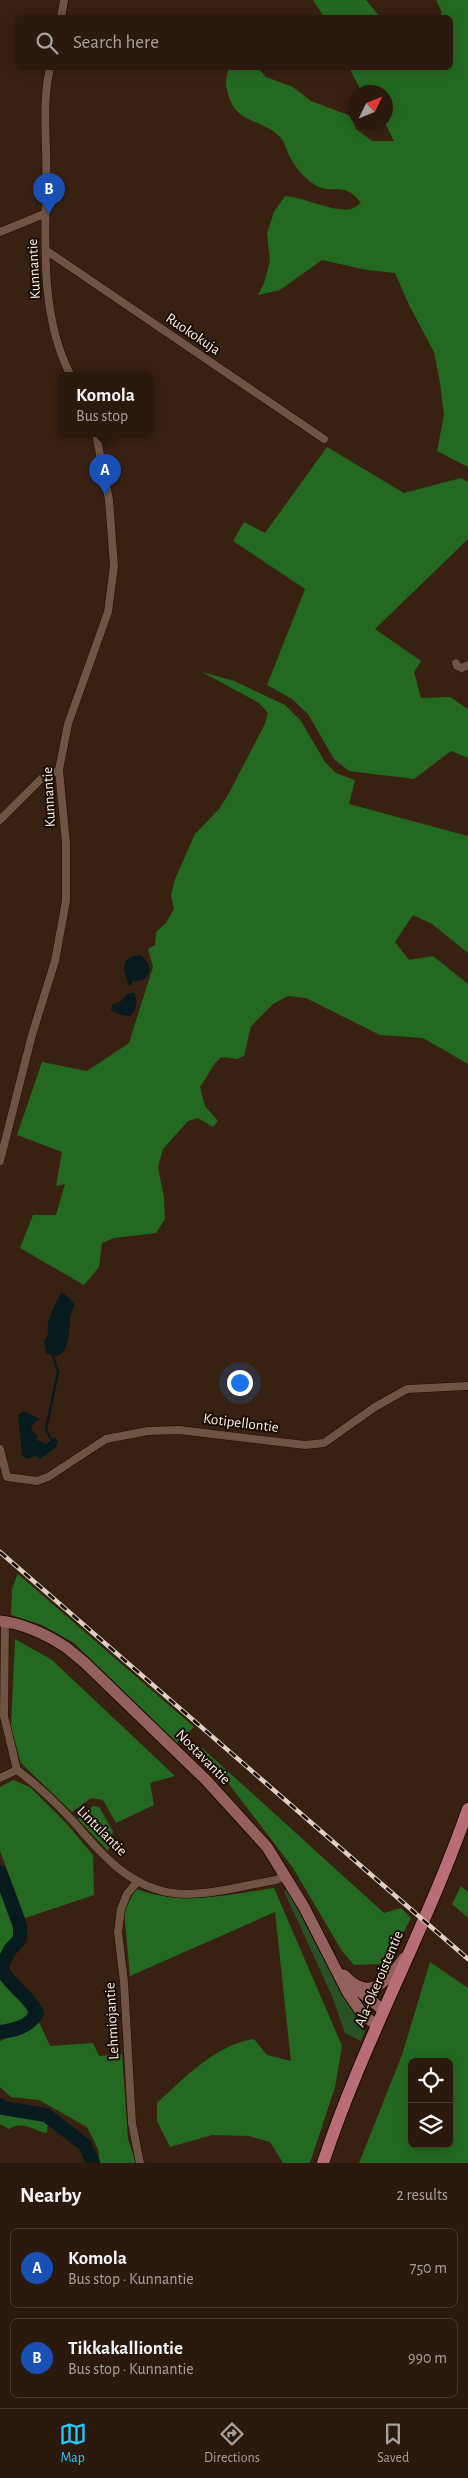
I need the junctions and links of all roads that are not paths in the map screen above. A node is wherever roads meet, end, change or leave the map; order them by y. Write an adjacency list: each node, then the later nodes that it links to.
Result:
1 (64, 0): 2 (street)
2 (62, 15)
3 (50, 70): 4 (street, Kunnantie)
4 (44, 214): 5 (street); 6 (street, Kunnantie)
5 (0, 232)
6 (47, 250): 7 (street, Kunnantie); 9 (street, Ruokokuja)
7 (69, 372)
8 (97, 437): 12 (street, Kunnantie)
9 (324, 439)
10 (456, 662): 11 (street)
11 (468, 665)
12 (59, 770): 13 (street); 14 (street, Kunnantie)
13 (0, 820)
14 (0, 1157)
15 (468, 1386): 16 (street, Kotipellontie)
16 (0, 1449)
17 (3, 1621): 18 (street); 21 (street, Nostavantie)
18 (17, 1770): 19 (street); 22 (street, Lintulantie)
19 (0, 1778)
20 (468, 1809): 23 (main road, Ala-Okeroistentie)
21 (286, 1876): 22 (street, Lintulantie); 24 (street, Nostavantie)
22 (137, 1882): 28 (street, Lehmiojantie)
23 (409, 1950): 25 (street); 26 (main road, Ala-Okeroistentie)
24 (336, 1967): 25 (street, Nostavantie); 27 (street, Nostavantie)
25 (354, 1986): 26 (street, Nostavantie)
26 (383, 2010): 27 (main road, Ala-Okeroistentie)
27 (377, 2025): 29 (main road, Ala-Okeroistentie)
28 (140, 2163)
29 (323, 2163)

